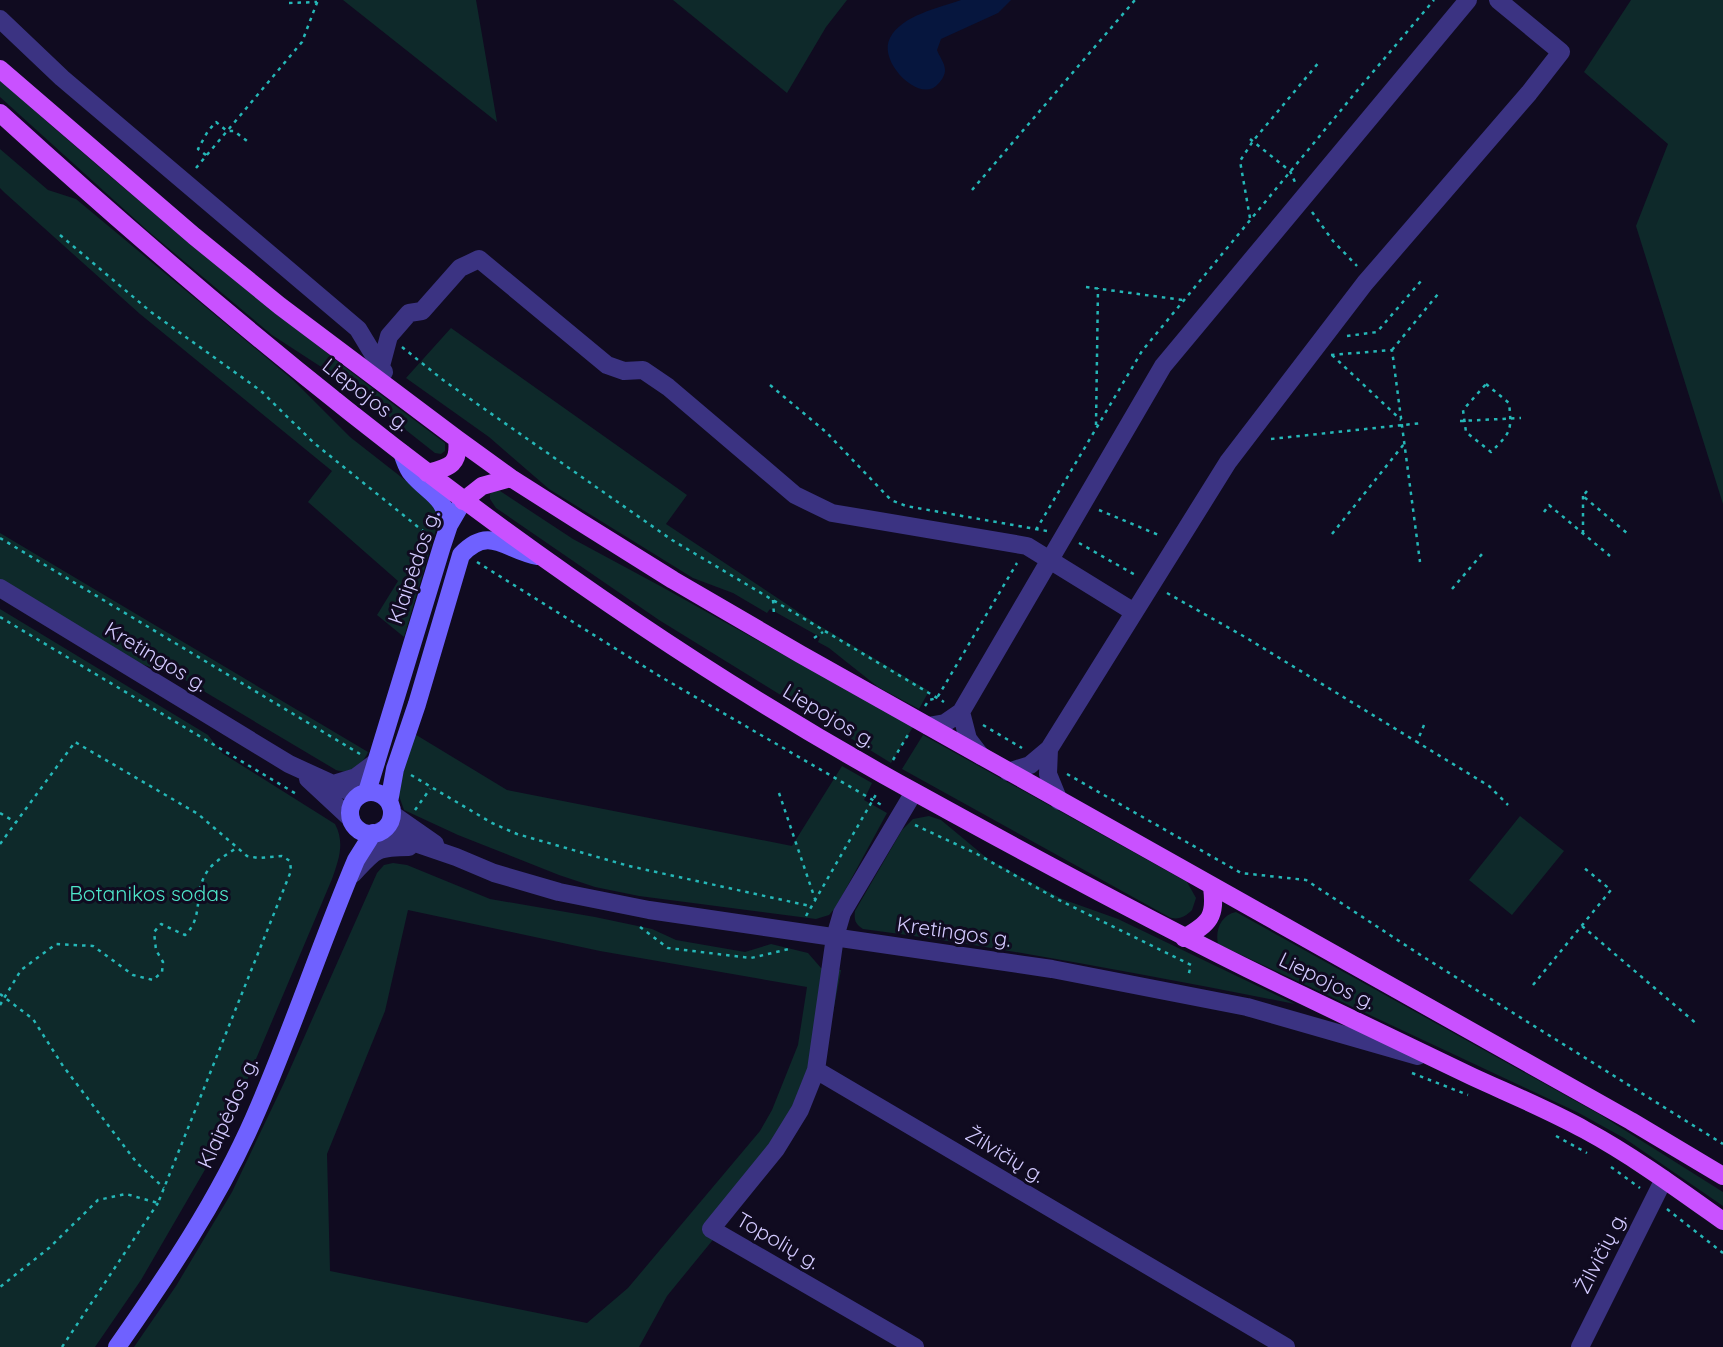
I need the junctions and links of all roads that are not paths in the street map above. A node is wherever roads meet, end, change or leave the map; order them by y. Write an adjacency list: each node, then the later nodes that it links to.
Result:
1 (1468, 0): 17 (street)
2 (1498, 0): 19 (street)
3 (0, 19): 6 (street)
4 (0, 69): 9 (main road, Liepojos g.)
5 (0, 113): 11 (main road, Liepojos g.)
6 (358, 329): 7 (street); 8 (street)
7 (389, 336): 8 (street); 17 (street)
8 (381, 366): 9 (street)
9 (393, 391): 10 (main road, Liepojos g.)
10 (457, 439): 12 (main road); 13 (main road, Liepojos g.)
11 (402, 453): 12 (main road, Liepojos g.); 15 (main road)
12 (427, 473): 14 (main road, Liepojos g.)
13 (510, 478): 14 (main road); 21 (main road, Liepojos g.)
14 (463, 501): 15 (main road, Klaipėdos g.); 16 (main road, Liepojos g.)
15 (449, 525): 24 (main road, Klaipėdos g.)
16 (538, 556): 28 (main road, Liepojos g.); 31 (main road)
17 (1051, 559): 19 (street); 20 (street)
18 (0, 588): 25 (street, Kretingos g.)
19 (1133, 612): 22 (street)
20 (961, 712): 21 (street); 23 (street)
21 (923, 723): 23 (main road, Liepojos g.)
22 (1049, 749): 26 (street); 30 (street)
23 (981, 756): 26 (main road, Liepojos g.)
24 (376, 762): 27 (street); 29 (main road, Klaipėdos g.)
25 (289, 764): 27 (street, Kretingos g.); 32 (street, Kretingos g.)
26 (1008, 772): 30 (main road, Liepojos g.)
27 (333, 784): 29 (street, Kretingos g.)
28 (914, 793): 39 (street); 40 (main road, Liepojos g.)
29 (363, 794): 31 (main road); 32 (main road)
30 (1059, 801): 38 (main road, Liepojos g.)
31 (390, 808): 33 (main road); 35 (street, Kretingos g.)
32 (353, 822): 33 (main road); 36 (main road)
33 (377, 832): 34 (street, Kretingos g.); 36 (main road, Klaipėdos g.)
34 (426, 848): 35 (street, Kretingos g.); 37 (street, Klaipėdos g.)
35 (456, 857): 39 (street, Kretingos g.)
36 (356, 860): 37 (main road, Klaipėdos g.)
37 (347, 880): 46 (main road, Klaipėdos g.)
38 (1212, 887): 40 (main road); 43 (main road, Liepojos g.)
39 (835, 937): 41 (street, Kretingos g.); 42 (street)
40 (1184, 938): 41 (main road, Liepojos g.)
41 (1445, 1063): 44 (main road, Liepojos g.)
42 (816, 1070): 47 (street, Topolių g.); 48 (street, Žilvičių g.)
43 (1723, 1176)
44 (1664, 1179): 45 (main road, Liepojos g.); 49 (street, Žilvičių g.)
45 (1723, 1221)
46 (117, 1347)
47 (915, 1347)
48 (1286, 1347)
49 (1580, 1347)

